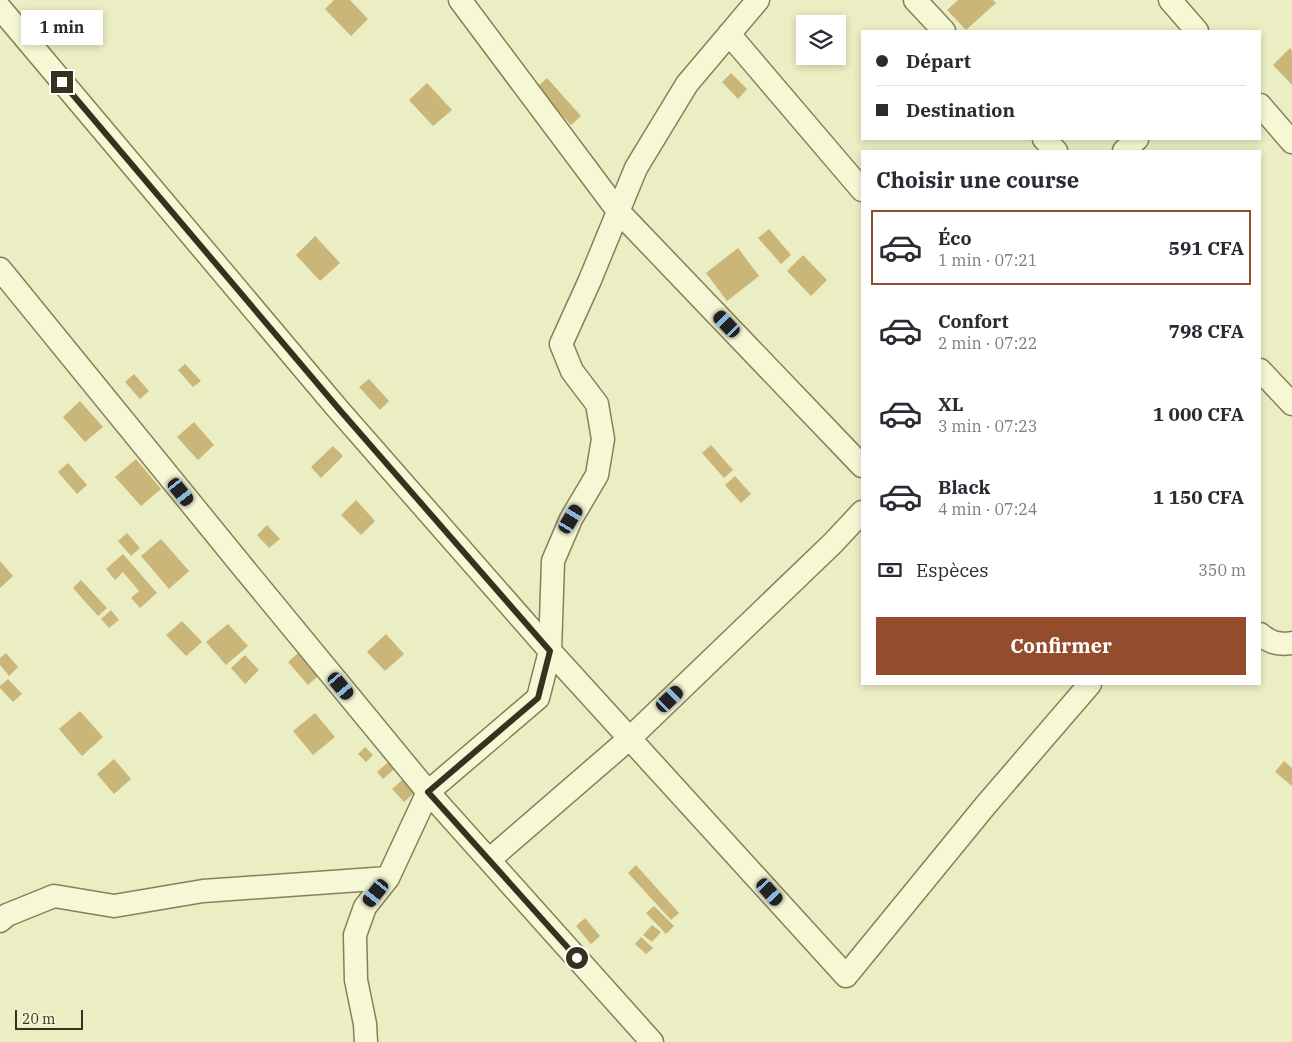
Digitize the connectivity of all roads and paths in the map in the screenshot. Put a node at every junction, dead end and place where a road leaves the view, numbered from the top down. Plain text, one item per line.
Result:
1 (460, 0) edge
2 (758, 0) edge
3 (915, 0) edge
4 (1170, 0) edge
5 (0, 8) edge
6 (943, 30) edge
7 (1196, 30) edge
8 (729, 34) junction
9 (1261, 106) edge
10 (1045, 140) edge
11 (1135, 140) edge
12 (1292, 142) edge
13 (1055, 150) edge
14 (1125, 150) edge
15 (861, 189) edge
16 (618, 211) junction
17 (0, 269) edge
18 (1261, 371) edge
19 (1292, 404) edge
20 (861, 465) edge
21 (861, 513) edge
22 (1261, 635) edge
23 (1292, 643) edge
24 (550, 651) junction
25 (1089, 685) edge
26 (630, 738) junction
27 (428, 792) junction
28 (490, 860) junction
29 (388, 878) junction
30 (0, 921) edge
31 (366, 1042) edge
32 (652, 1042) edge

1 - 16 street
2 - 8 street
3 - 6 street
4 - 7 street
5 - 24 street
8 - 15 street
8 - 16 street
9 - 12 street
10 - 13 street
11 - 14 street
16 - 20 street
16 - 24 street
17 - 27 street
18 - 19 street
21 - 26 street
22 - 23 street
24 - 26 street
24 - 27 street
25 - 26 street
26 - 28 street
27 - 28 street
27 - 29 street
28 - 32 street
29 - 30 street
29 - 31 street

